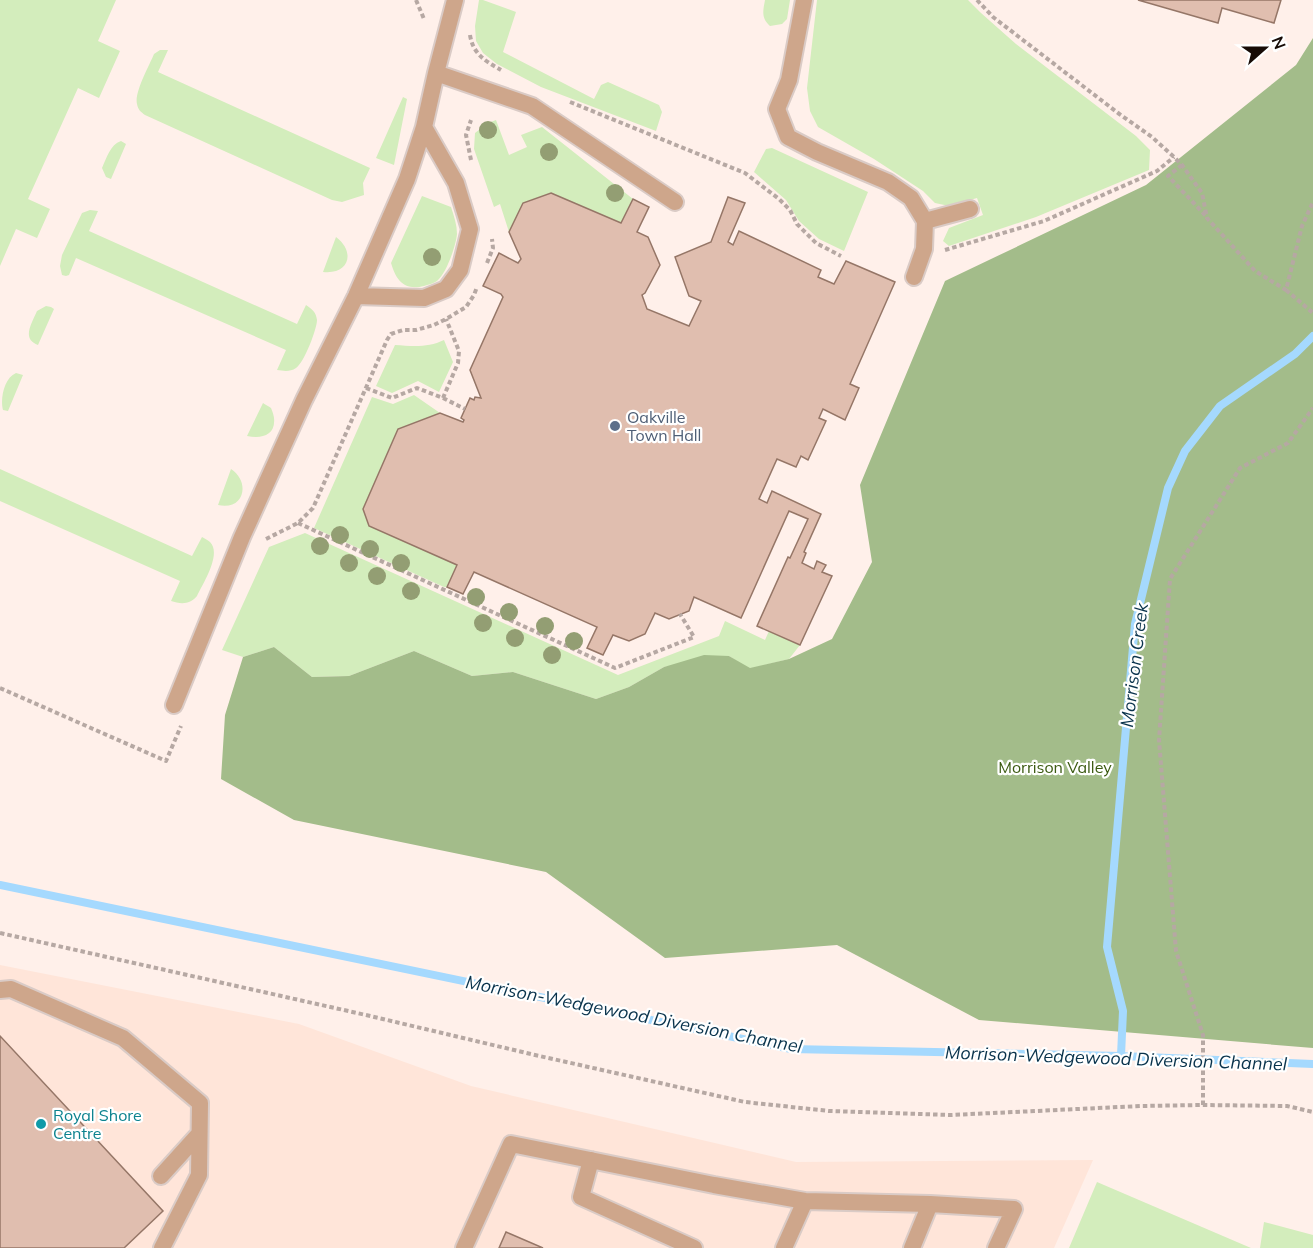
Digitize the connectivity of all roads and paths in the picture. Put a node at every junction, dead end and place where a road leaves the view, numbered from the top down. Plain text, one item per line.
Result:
1 (416, 0) edge
2 (455, 0) edge
3 (804, 0) edge
4 (977, 0) edge
5 (424, 19) dead end
6 (469, 29) dead end
7 (502, 71) dead end
8 (436, 73) junction
9 (564, 100) dead end
10 (471, 120) dead end
11 (424, 128) junction
12 (1174, 157) junction
13 (472, 164) dead end
14 (1182, 165) junction
15 (675, 202) dead end
16 (1313, 202) edge
17 (970, 209) dead end
18 (1207, 218) junction
19 (925, 221) junction
20 (492, 237) dead end
21 (924, 249) junction
22 (841, 256) dead end
23 (484, 270) dead end
24 (914, 277) dead end
25 (481, 278) dead end
26 (1286, 290) junction
27 (356, 296) junction
28 (1311, 311) edge
29 (447, 319) junction
30 (366, 388) junction
31 (442, 398) junction
32 (1313, 408) edge
33 (465, 409) dead end
34 (298, 523) junction
35 (261, 549) dead end
36 (680, 614) dead end
37 (0, 688) edge
38 (179, 712) joint
39 (0, 933) edge
40 (0, 990) edge
41 (1203, 1105) junction
42 (1313, 1112) edge
43 (199, 1134) junction
44 (591, 1160) junction
45 (161, 1176) dead end
46 (805, 1201) junction
47 (930, 1204) junction
48 (162, 1248) edge
49 (464, 1248) edge
50 (694, 1248) edge
51 (784, 1248) edge
52 (912, 1248) edge
53 (996, 1248) edge

1 - 5 path
2 - 8 lane
3 - 19 lane
4 - 12 path
6 - 7 path
8 - 11 lane
8 - 15 lane
9 - 22 path
10 - 13 path
11 - 27 lane
11 - 27 lane
12 - 14 path
12 - 21 path
14 - 18 path
14 - 18 path
16 - 26 path
17 - 19 lane
18 - 26 path
19 - 21 lane
20 - 23 path
21 - 24 lane
25 - 29 path
26 - 28 path
27 - 38 lane
29 - 30 path
29 - 31 path
30 - 31 path
30 - 34 path
31 - 33 path
32 - 41 path
34 - 35 path
34 - 36 path
37 - 38 path
39 - 41 path
40 - 43 lane
41 - 42 path
43 - 45 lane
43 - 48 lane
44 - 46 lane
44 - 49 lane
44 - 50 lane
46 - 47 lane
46 - 51 lane
47 - 52 lane
47 - 53 lane

